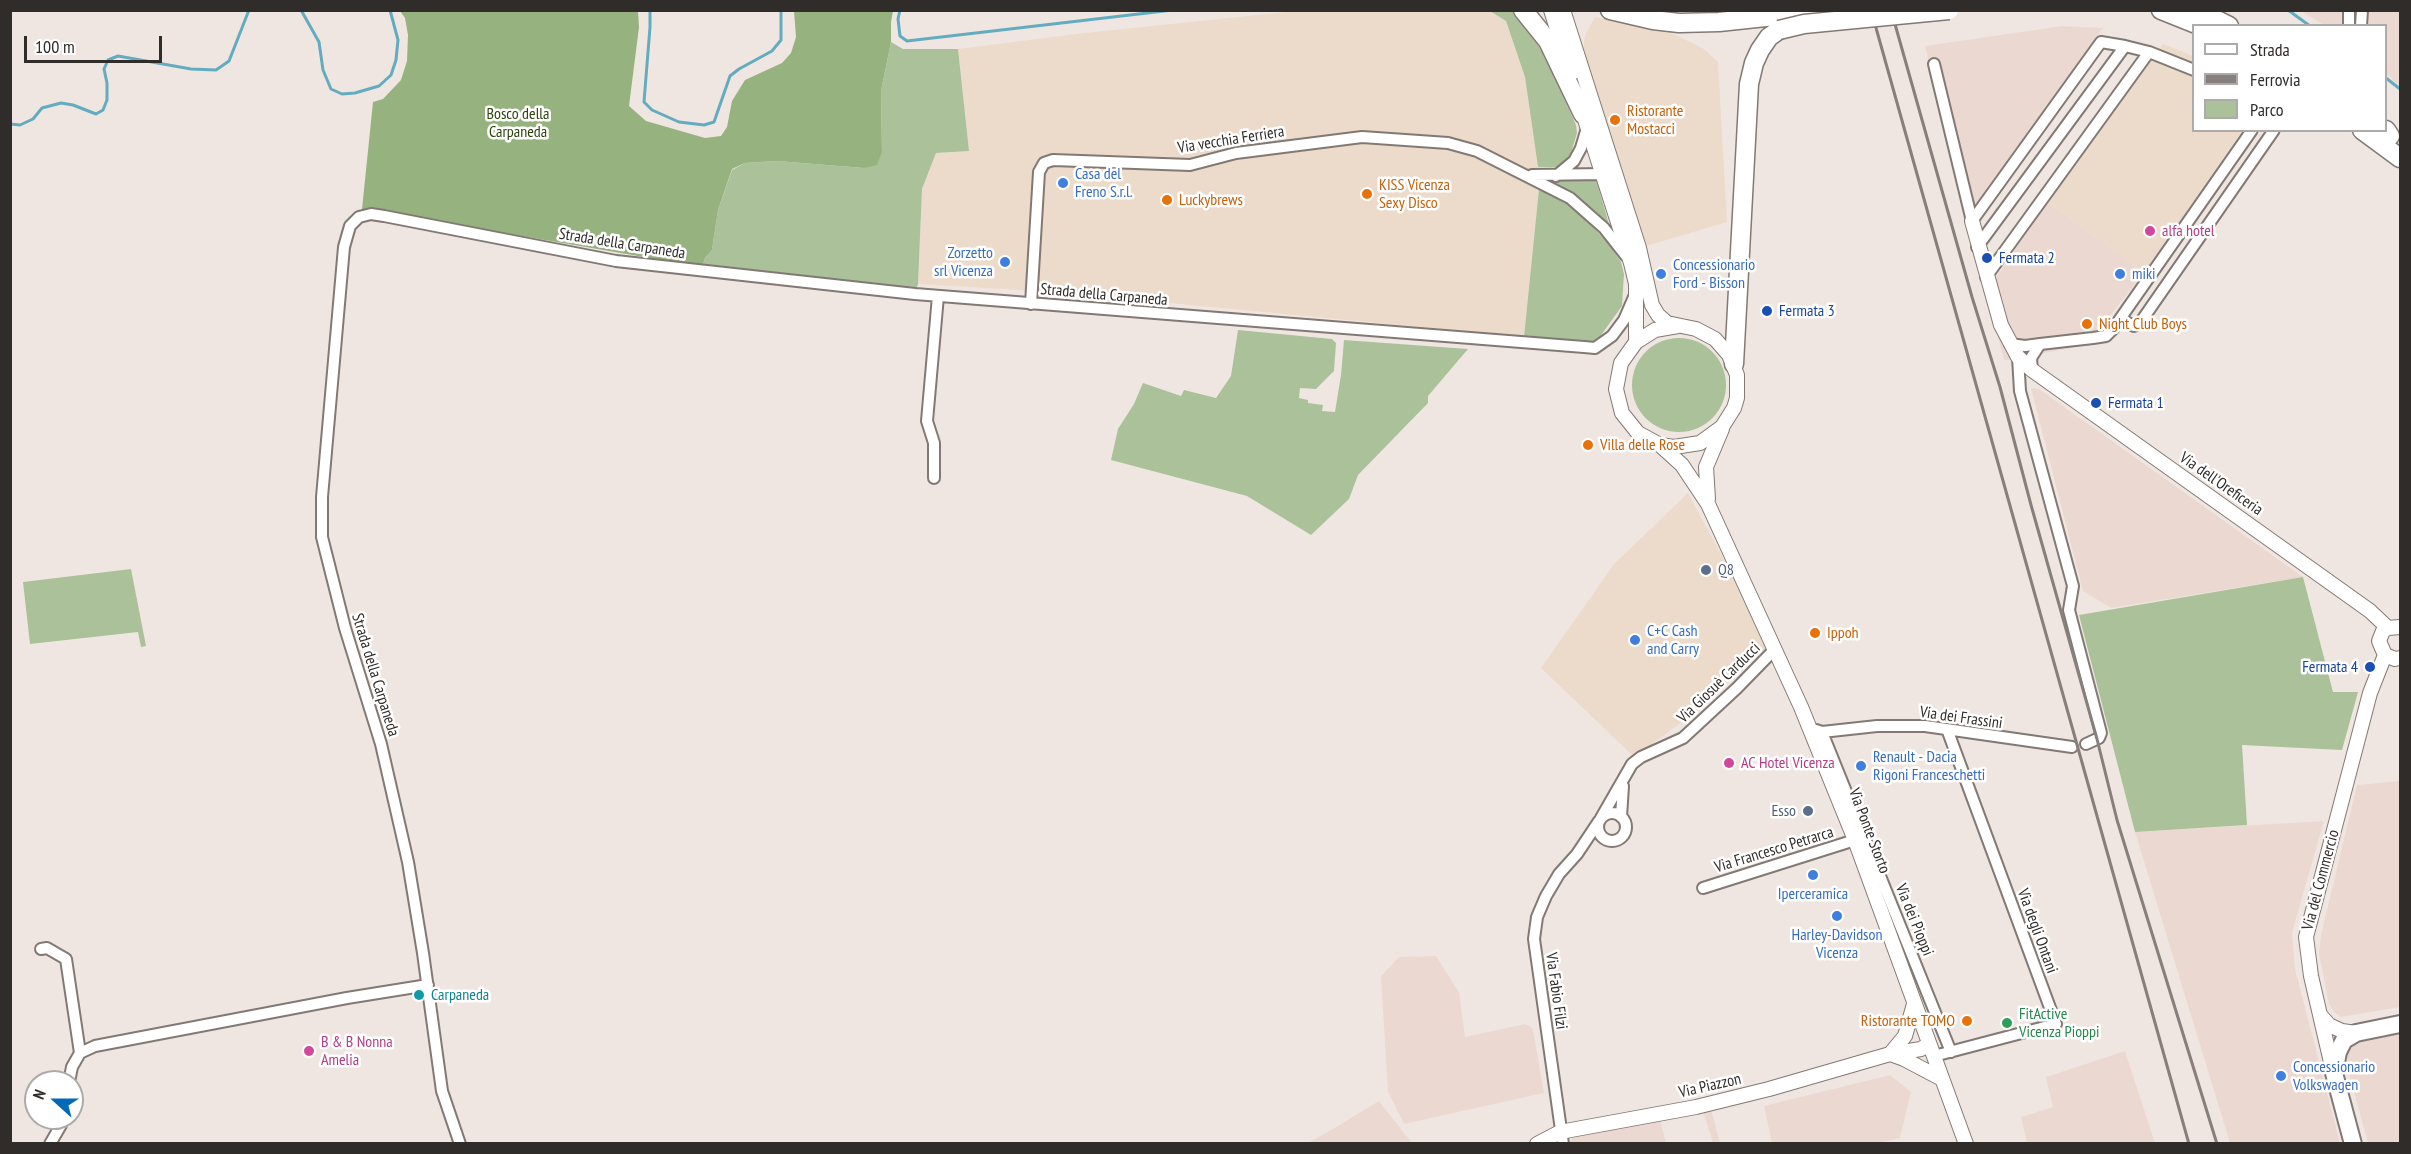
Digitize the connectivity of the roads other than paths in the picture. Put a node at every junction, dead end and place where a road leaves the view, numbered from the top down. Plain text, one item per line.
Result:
1 (1523, 10) edge
2 (1551, 10) edge
3 (1563, 10) edge
4 (1610, 10) edge
5 (1831, 10) edge
6 (1948, 10) edge
7 (2197, 10) edge
8 (2161, 11) edge
9 (1720, 14) edge
10 (2196, 24) edge
11 (2225, 24) edge
12 (2125, 46) junction
13 (2149, 52) junction
14 (1934, 64) dead end
15 (2192, 70) edge
16 (1585, 121) junction
17 (2251, 132) edge
18 (2273, 132) edge
19 (2365, 132) edge
20 (2400, 158) edge
21 (1523, 174) junction
22 (1603, 174) junction
23 (1555, 177) junction
24 (1619, 184) junction
25 (1972, 221) junction
26 (2187, 224) junction
27 (2201, 234) junction
28 (1977, 247) junction
29 (1631, 263) junction
30 (1986, 277) junction
31 (1636, 291) junction
32 (938, 296) junction
33 (1031, 304) junction
34 (2120, 319) junction
35 (1678, 326) junction
36 (1636, 342) junction
37 (2010, 344) junction
38 (2040, 344) junction
39 (2018, 357) junction
40 (1734, 364) junction
41 (2032, 370) junction
42 (1722, 427) junction
43 (1660, 445) junction
44 (934, 478) dead end
45 (1708, 504) junction
46 (2394, 628) edge
47 (1774, 650) junction
48 (2385, 655) junction
49 (2400, 658) edge
50 (1947, 729) junction
51 (1816, 730) junction
52 (2086, 744) dead end
53 (2072, 747) dead end
54 (1625, 774) junction
55 (1621, 817) junction
56 (1600, 820) junction
57 (1604, 839) junction
58 (1855, 840) junction
59 (1577, 854) junction
60 (1703, 888) dead end
61 (41, 950) dead end
62 (428, 985) junction
63 (1914, 1004) junction
64 (2319, 1014) junction
65 (2400, 1024) edge
66 (2356, 1033) junction
67 (1931, 1050) junction
68 (1894, 1051) junction
69 (1951, 1052) junction
70 (80, 1053) junction
71 (71, 1070) edge
72 (2334, 1073) junction
73 (1942, 1079) junction
74 (58, 1130) edge
75 (1562, 1138) edge
76 (50, 1143) edge
77 (460, 1143) edge
78 (1537, 1143) edge
79 (1966, 1143) edge
80 (2353, 1143) edge

1 - 16 highway
2 - 16 main road
3 - 24 main road
4 - 9 highway
5 - 9 highway
6 - 40 highway, bridge
7 - 11 highway
8 - 10 highway
12 - 13 street
12 - 25 street
12 - 28 street
13 - 15 street
13 - 30 street
14 - 25 street
16 - 22 main road
16 - 23 street
17 - 26 street
18 - 27 street
19 - 20 highway
21 - 23 street, Via vecchia Ferriera
21 - 29 street, Via vecchia Ferriera
21 - 33 street, Via vecchia Ferriera
22 - 23 street, Via vecchia Ferriera
22 - 24 street
22 - 29 main road
24 - 35 main road
25 - 28 main road, Via dell'Oreficeria
26 - 27 street
26 - 34 street
27 - 34 street
28 - 30 main road, Via dell'Oreficeria
29 - 31 main road
30 - 37 main road, Via dell'Oreficeria
31 - 33 street, Strada della Carpaneda
31 - 36 main road
32 - 33 street, Strada della Carpaneda
32 - 44 street
32 - 62 street, Strada della Carpaneda
34 - 38 street
35 - 36 main road
35 - 40 main road
36 - 43 main road
37 - 38 street
37 - 39 main road, Via dell'Oreficeria
38 - 41 street
39 - 41 main road, Via dell'Oreficeria
39 - 52 street
40 - 42 main road
41 - 46 main road, Via dell'Oreficeria
42 - 43 main road
42 - 45 main road, Via Ponte Storto
43 - 45 main road, Via Ponte Storto
45 - 47 main road, Via Ponte Storto
46 - 48 main road, Via del Commercio
47 - 51 main road, Via Ponte Storto
47 - 54 street, Via Giosuè Carducci
48 - 49 main road
48 - 64 main road, Via del Commercio
50 - 51 street, Via dei Frassini
50 - 53 street, Via dei Frassini
50 - 69 street, Via degli Ontani
51 - 58 main road, Via Ponte Storto
51 - 69 street, Via dei Pioppi
54 - 55 street
54 - 56 street, Via Giosuè Carducci
55 - 56 street
55 - 57 street
56 - 57 street
56 - 59 street, Via Fabio Filzi
57 - 59 street, Via Fabio Filzi
58 - 60 street, Via Francesco Petrarca
58 - 63 main road, Via Ponte Storto
59 - 75 street, Via Fabio Filzi
61 - 70 street
62 - 70 street
62 - 77 street, Strada della Carpaneda
63 - 67 main road, Via Ponte Storto
63 - 68 main road
64 - 66 main road
64 - 72 main road, Via del Commercio
65 - 66 main road
66 - 72 main road
67 - 68 main road, Via Piazzon
67 - 69 street, Via degli Ontani
67 - 73 main road, Via Ponte Storto
68 - 73 main road
68 - 75 main road, Via Piazzon
70 - 71 street
72 - 80 main road, Via del Commercio
73 - 79 main road, Via Ponte Storto
74 - 76 street
75 - 78 main road, Via Piazzon

